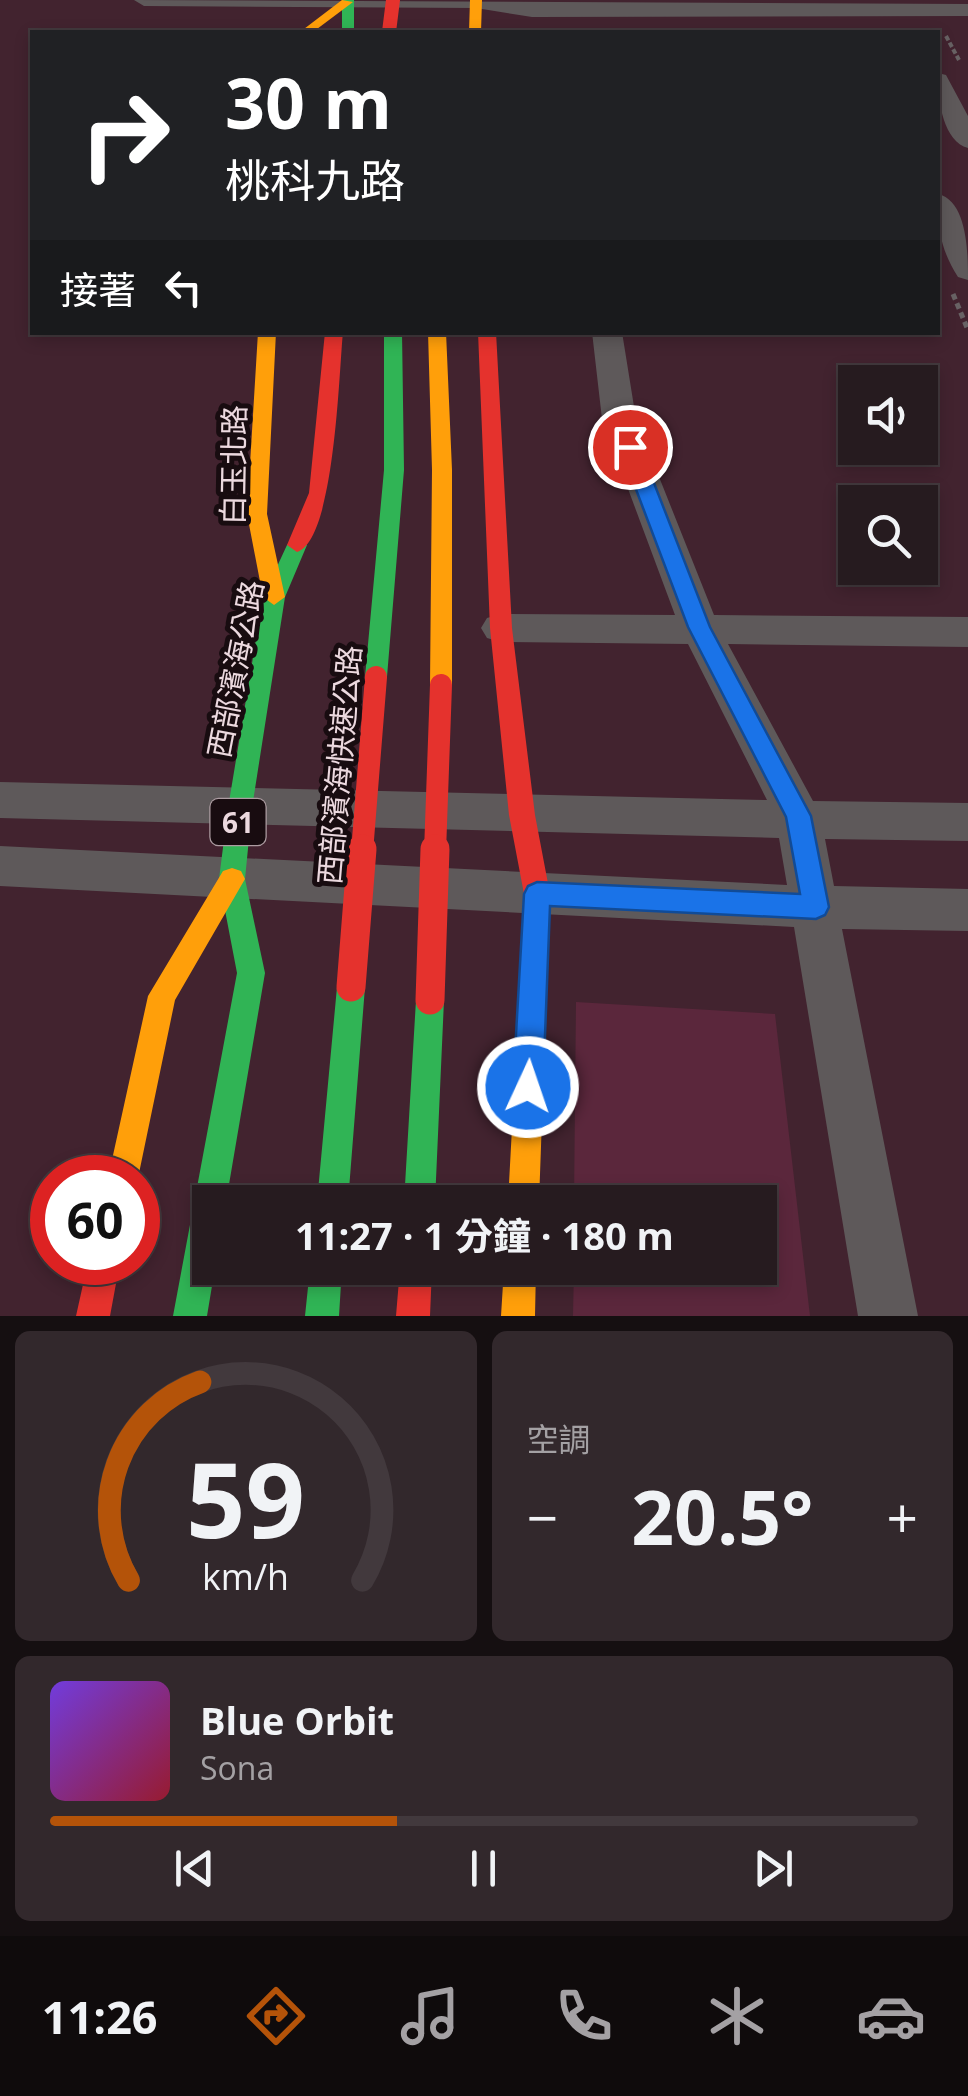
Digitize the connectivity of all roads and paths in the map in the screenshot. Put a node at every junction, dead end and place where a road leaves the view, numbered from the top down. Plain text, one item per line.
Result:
1 (144, 0) edge
2 (393, 0) edge
3 (428, 0) edge
4 (348, 1) edge
5 (479, 1) edge
6 (850, 5) edge
7 (899, 5) edge
8 (968, 10) edge
9 (559, 14) edge
10 (309, 30) edge
11 (348, 30) edge
12 (388, 30) edge
13 (428, 30) edge
14 (475, 30) edge
15 (861, 30) edge
16 (913, 30) edge
17 (940, 84) edge
18 (968, 140) edge
19 (940, 207) edge
20 (968, 271) edge
21 (267, 335) edge
22 (334, 335) edge
23 (393, 335) edge
24 (437, 335) edge
25 (487, 335) edge
26 (607, 335) edge
27 (274, 597) junction
28 (699, 627) junction
29 (501, 628) junction
30 (968, 632) edge
31 (0, 800) edge
32 (240, 808) junction
33 (522, 814) junction
34 (798, 816) junction
35 (968, 822) edge
36 (0, 866) edge
37 (232, 880) junction
38 (537, 894) junction
39 (816, 907) junction
40 (968, 910) edge
41 (128, 1155) edge
42 (333, 1185) edge
43 (420, 1185) edge
44 (524, 1185) edge
45 (99, 1285) edge
46 (325, 1285) edge
47 (415, 1285) edge
48 (519, 1285) edge
49 (93, 1316) edge
50 (190, 1316) edge
51 (322, 1316) edge
52 (413, 1316) edge
53 (518, 1316) edge
54 (888, 1316) edge

1 - 4 street
2 - 12 main road, bridge
3 - 13 main road
4 - 5 street
4 - 10 main road
4 - 11 main road
5 - 9 street
5 - 14 main road
6 - 7 street
6 - 9 street
6 - 15 street
7 - 8 street
7 - 16 street
17 - 18 street
19 - 20 street
21 - 27 main road, 白玉北路
22 - 27 main road, 西部濱海公路 / 61
23 - 42 main road, 西部濱海快速公路, bridge
24 - 43 main road, bridge
25 - 29 main road
26 - 28 street
27 - 32 main road, 西部濱海公路 / 61
28 - 29 street
28 - 30 street
28 - 34 street
29 - 33 main road
31 - 32 street
32 - 33 street
32 - 37 main road, 西部濱海公路 / 61
33 - 34 street
33 - 38 main road
34 - 35 street
34 - 39 street
36 - 37 street
37 - 38 street
37 - 41 main road
37 - 50 main road, 西部濱海公路 / 61
38 - 39 street
38 - 44 main road
39 - 40 street
39 - 54 street
45 - 49 main road
46 - 51 main road
47 - 52 main road
48 - 53 main road

